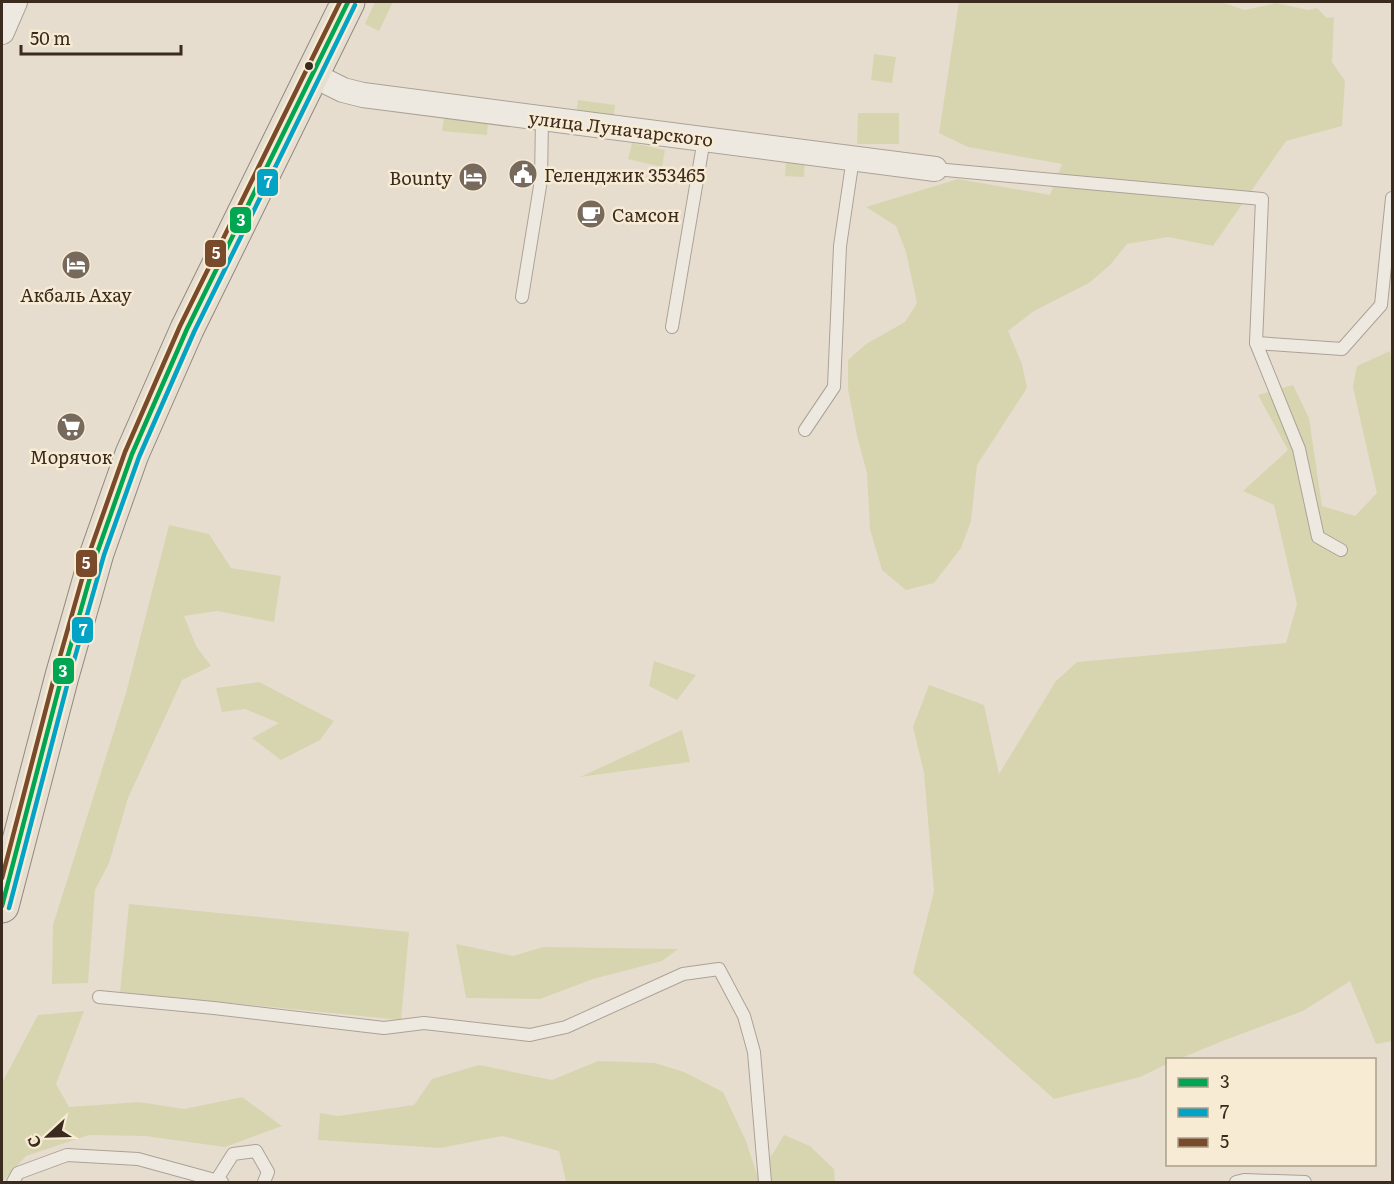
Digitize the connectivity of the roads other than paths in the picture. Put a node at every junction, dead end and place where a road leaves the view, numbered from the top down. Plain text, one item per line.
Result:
1 (15, 2) edge
2 (348, 2) edge
3 (2, 32) edge
4 (311, 74) junction
5 (542, 118) junction
6 (704, 139) junction
7 (853, 158) junction
8 (935, 169) joint
9 (1392, 198) edge
10 (522, 297) dead end
11 (672, 327) dead end
12 (1256, 344) junction
13 (805, 430) dead end
14 (1341, 550) dead end
15 (2, 906) edge
16 (99, 997) dead end
17 (12, 1182) edge
18 (219, 1182) edge
19 (264, 1182) edge
20 (765, 1182) edge
21 (1236, 1182) edge
22 (1305, 1182) edge

1 - 3 street
2 - 4 main road
4 - 5 street, улица Луначарского
4 - 15 main road
5 - 6 street, улица Луначарского
5 - 10 lane
6 - 7 street, улица Луначарского
6 - 11 lane
7 - 8 street, улица Луначарского
7 - 13 lane
8 - 12 lane
9 - 12 lane
12 - 14 lane
16 - 20 lane
17 - 18 lane
18 - 19 lane
21 - 22 lane

